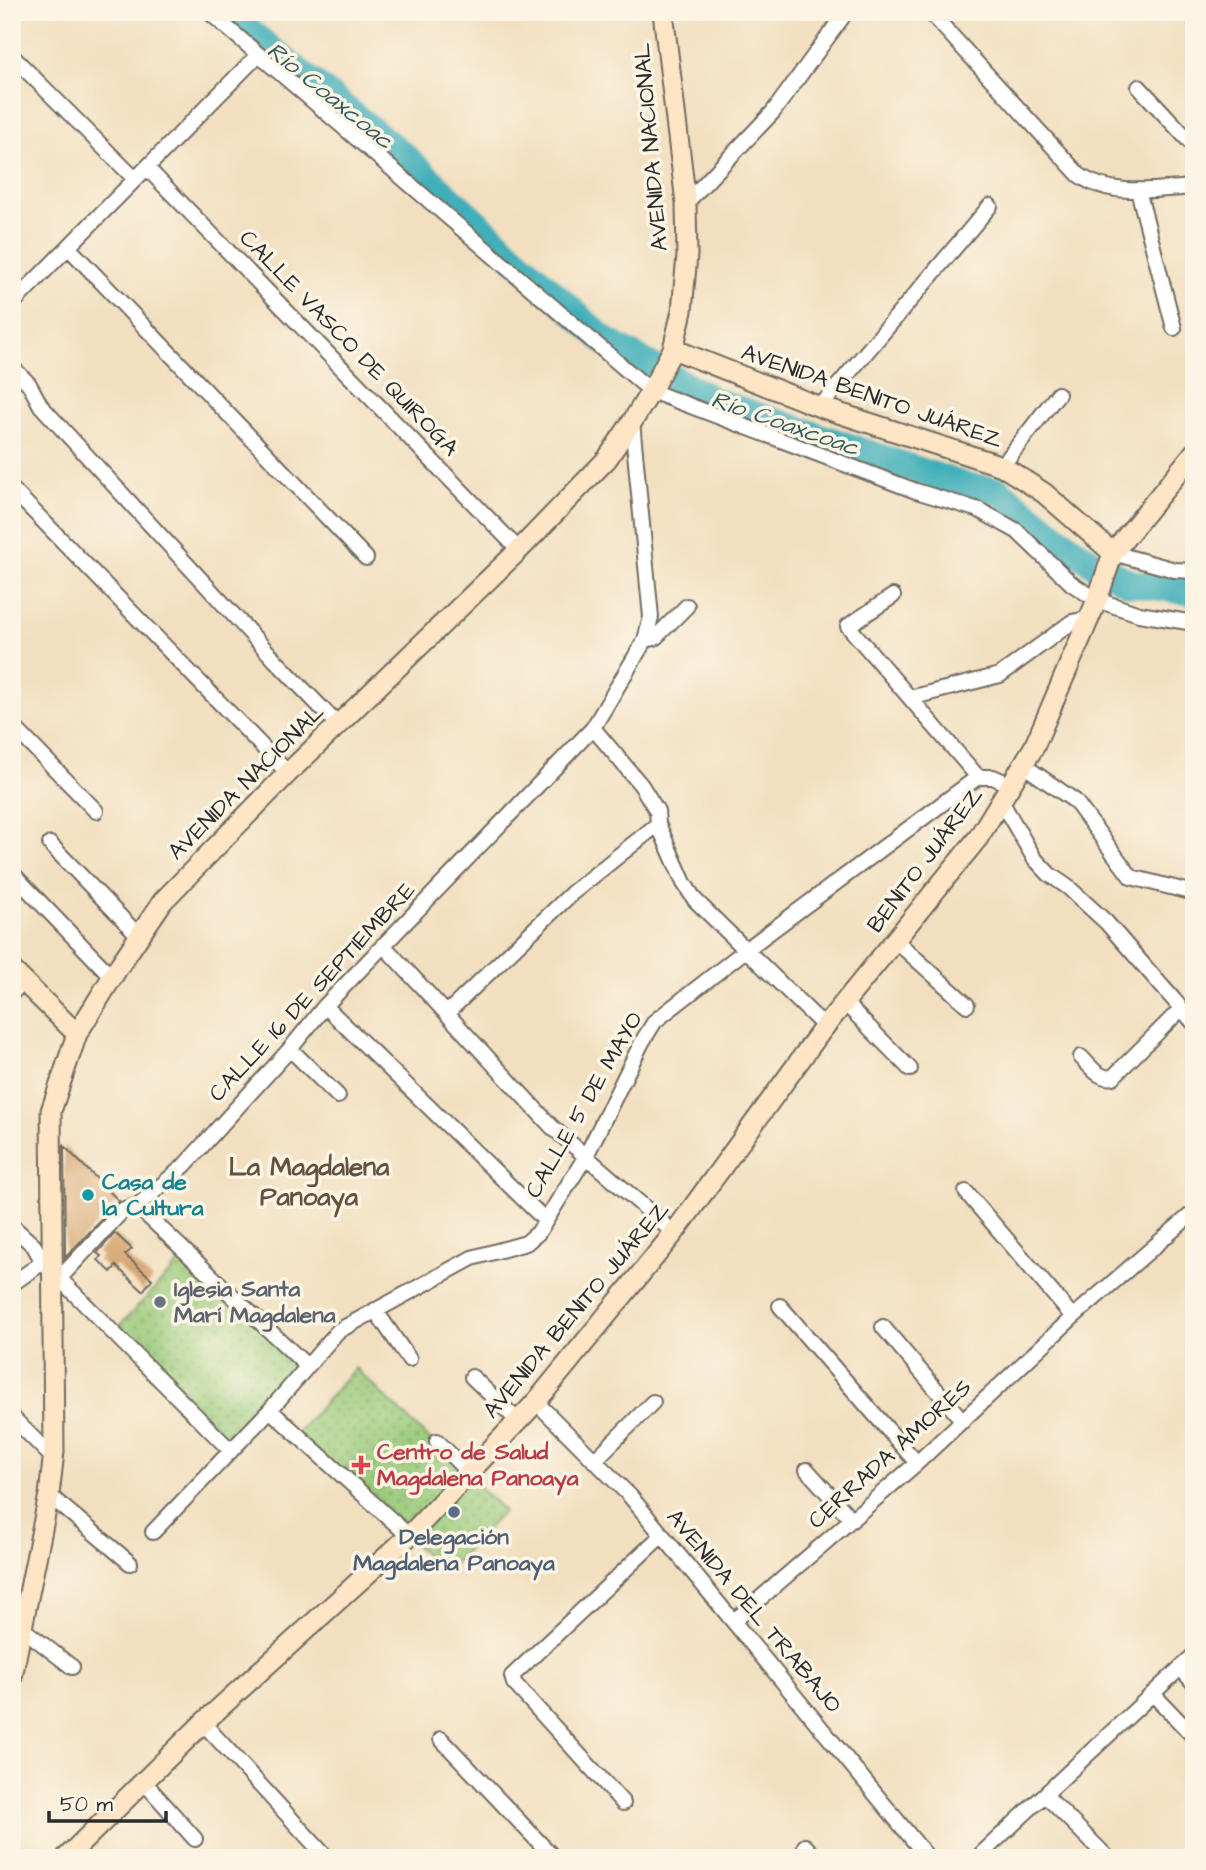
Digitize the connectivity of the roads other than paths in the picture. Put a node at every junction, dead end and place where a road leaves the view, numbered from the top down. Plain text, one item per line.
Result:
1 (209, 12) edge
2 (663, 12) edge
3 (846, 12) edge
4 (930, 12) edge
5 (258, 55) junction
6 (12, 56) edge
7 (1139, 87) dead end
8 (1194, 146) edge
9 (147, 168) junction
10 (135, 180) junction
11 (1194, 187) edge
12 (1138, 190) junction
13 (686, 203) junction
14 (990, 206) dead end
15 (68, 247) junction
16 (12, 304) edge
17 (1174, 328) dead end
18 (671, 354) junction
19 (12, 367) edge
20 (653, 385) junction
21 (1058, 394) dead end
22 (820, 407) junction
23 (632, 422) junction
24 (1194, 453) edge
25 (1002, 466) junction
26 (12, 489) edge
27 (519, 550) junction
28 (366, 558) dead end
29 (1111, 559) junction
30 (1194, 571) edge
31 (1099, 592) junction
32 (893, 596) dead end
33 (687, 606) dead end
34 (1087, 619) junction
35 (1194, 623) edge
36 (645, 640) junction
37 (910, 698) junction
38 (12, 725) edge
39 (338, 725) junction
40 (593, 727) junction
41 (1023, 765) junction
42 (288, 773) junction
43 (978, 777) junction
44 (1006, 793) junction
45 (96, 811) dead end
46 (658, 824) junction
47 (50, 844) dead end
48 (12, 873) edge
49 (1194, 893) edge
50 (139, 936) junction
51 (895, 940) junction
52 (383, 945) junction
53 (747, 949) junction
54 (112, 977) junction
55 (16, 981) edge
56 (844, 1003) junction
57 (967, 1005) dead end
58 (325, 1006) junction
59 (1181, 1009) junction
60 (448, 1012) junction
61 (1194, 1023) edge
62 (822, 1030) junction
63 (78, 1034) junction
64 (290, 1049) junction
65 (1081, 1057) dead end
66 (910, 1069) dead end
67 (338, 1096) dead end
68 (586, 1156) junction
69 (966, 1192) dead end
70 (137, 1206) junction
71 (1194, 1212) edge
72 (545, 1220) junction
73 (12, 1226) edge
74 (674, 1233) junction
75 (52, 1271) junction
76 (12, 1284) edge
77 (779, 1307) dead end
78 (375, 1310) junction
79 (1073, 1317) junction
80 (883, 1327) dead end
81 (409, 1359) dead end
82 (307, 1366) junction
83 (472, 1377) dead end
84 (536, 1402) junction
85 (653, 1402) dead end
86 (270, 1410) junction
87 (12, 1417) edge
88 (963, 1420) junction
89 (518, 1421) junction
90 (437, 1441) dead end
91 (231, 1451) junction
92 (53, 1458) junction
93 (594, 1461) junction
94 (917, 1463) junction
95 (807, 1470) dead end
96 (469, 1473) junction
97 (49, 1495) junction
98 (852, 1520) junction
99 (153, 1532) dead end
100 (662, 1535) junction
101 (409, 1536) junction
102 (130, 1563) dead end
103 (734, 1621) junction
104 (23, 1629) junction
105 (1194, 1655) edge
106 (72, 1667) dead end
107 (1180, 1668) junction
108 (12, 1677) edge
109 (1194, 1683) edge
110 (1153, 1694) junction
111 (204, 1723) junction
112 (1194, 1737) edge
113 (442, 1739) dead end
114 (144, 1782) junction
115 (1046, 1796) junction
116 (623, 1803) dead end
117 (195, 1839) dead end
118 (805, 1846) dead end
119 (66, 1858) edge
120 (327, 1858) edge
121 (554, 1858) edge
122 (816, 1858) edge
123 (928, 1858) edge
124 (978, 1858) edge
125 (1108, 1858) edge

1 - 5 street
2 - 13 street, AVENIDA NACIONAL
3 - 13 street
4 - 12 street
5 - 9 street
5 - 20 street
6 - 10 street
7 - 8 street
9 - 10 street
9 - 27 street, CALLE VASCO DE QUIROGA
10 - 15 street
11 - 12 street
12 - 17 street
13 - 18 street, AVENIDA NACIONAL
14 - 22 street
15 - 16 street
15 - 28 street
18 - 20 street, AVENIDA NACIONAL
18 - 22 street, AVENIDA BENITO JUÁREZ
19 - 39 street
20 - 23 street, AVENIDA NACIONAL
20 - 31 street
21 - 25 street
22 - 25 street, AVENIDA BENITO JUÁREZ
23 - 27 street, AVENIDA NACIONAL
23 - 36 street
24 - 29 street
25 - 29 street, AVENIDA BENITO JUÁREZ
26 - 42 street
27 - 39 street, AVENIDA NACIONAL
29 - 30 street
29 - 31 street, BENITO JUÁREZ
31 - 34 street, BENITO JUÁREZ
31 - 35 street
32 - 37 street
33 - 36 street
34 - 37 street
34 - 41 street, BENITO JUÁREZ
36 - 40 street, CALLE 16 DE SEPTIEMBRE
37 - 43 street
38 - 45 street
39 - 42 street, AVENIDA NACIONAL
40 - 46 street
40 - 52 street, CALLE 16 DE SEPTIEMBRE
41 - 44 street, BENITO JUÁREZ
41 - 49 street
42 - 50 street, AVENIDA NACIONAL
43 - 44 street
43 - 53 street, CALLE 5 DE MAYO
44 - 51 street, BENITO JUÁREZ
44 - 59 street
46 - 53 street
46 - 60 street
47 - 50 street
48 - 54 street
50 - 54 street, AVENIDA NACIONAL
51 - 56 street, BENITO JUÁREZ
51 - 57 street
52 - 58 street, CALLE 16 DE SEPTIEMBRE
52 - 60 street
53 - 62 street
53 - 68 street, CALLE 5 DE MAYO
54 - 63 street, AVENIDA NACIONAL
55 - 63 street
56 - 62 street, BENITO JUÁREZ
56 - 66 street
58 - 64 street, CALLE 16 DE SEPTIEMBRE
58 - 72 street
59 - 61 street
59 - 65 street
60 - 68 street
62 - 74 street, AVENIDA BENITO JUÁREZ
63 - 75 street, AVENIDA NACIONAL
64 - 67 street
64 - 70 street, CALLE 16 DE SEPTIEMBRE
68 - 72 street, CALLE 5 DE MAYO
68 - 74 street
69 - 79 street
70 - 75 street, CALLE 16 DE SEPTIEMBRE
70 - 82 street
71 - 79 street, CERRADA AMORES
72 - 78 street, CALLE 5 DE MAYO
73 - 75 street
74 - 84 street, AVENIDA BENITO JUÁREZ
75 - 76 street, CALLE 16 DE SEPTIEMBRE
75 - 91 street
75 - 92 street, AVENIDA NACIONAL
77 - 94 street
78 - 81 street
78 - 82 street, CALLE 5 DE MAYO
79 - 88 street, CERRADA AMORES
80 - 88 street
82 - 86 street, CALLE 5 DE MAYO
83 - 89 street
84 - 89 street, AVENIDA BENITO JUÁREZ
84 - 93 street, AVENIDA DEL TRABAJO
85 - 93 street
86 - 91 street, CALLE 5 DE MAYO
86 - 101 street
87 - 92 street
88 - 94 street, CERRADA AMORES
89 - 96 street, AVENIDA BENITO JUÁREZ
90 - 96 street
91 - 99 street, CALLE 5 DE MAYO
92 - 97 street, AVENIDA NACIONAL
93 - 100 street, AVENIDA DEL TRABAJO
94 - 98 street, CERRADA AMORES
95 - 98 street
96 - 101 street, AVENIDA BENITO JUÁREZ
97 - 102 street
97 - 104 street, AVENIDA NACIONAL
98 - 103 street, CERRADA AMORES
100 - 103 street, AVENIDA DEL TRABAJO
100 - 116 street
101 - 111 street, AVENIDA BENITO JUÁREZ
103 - 123 street, AVENIDA DEL TRABAJO
104 - 106 street
104 - 108 street, AVENIDA NACIONAL
105 - 107 street
107 - 109 street
107 - 110 street
110 - 112 street
110 - 115 street
111 - 114 street, AVENIDA BENITO JUÁREZ
111 - 120 street
113 - 121 street
114 - 117 street
114 - 119 street, AVENIDA BENITO JUÁREZ
115 - 124 street
115 - 125 street
118 - 122 street

